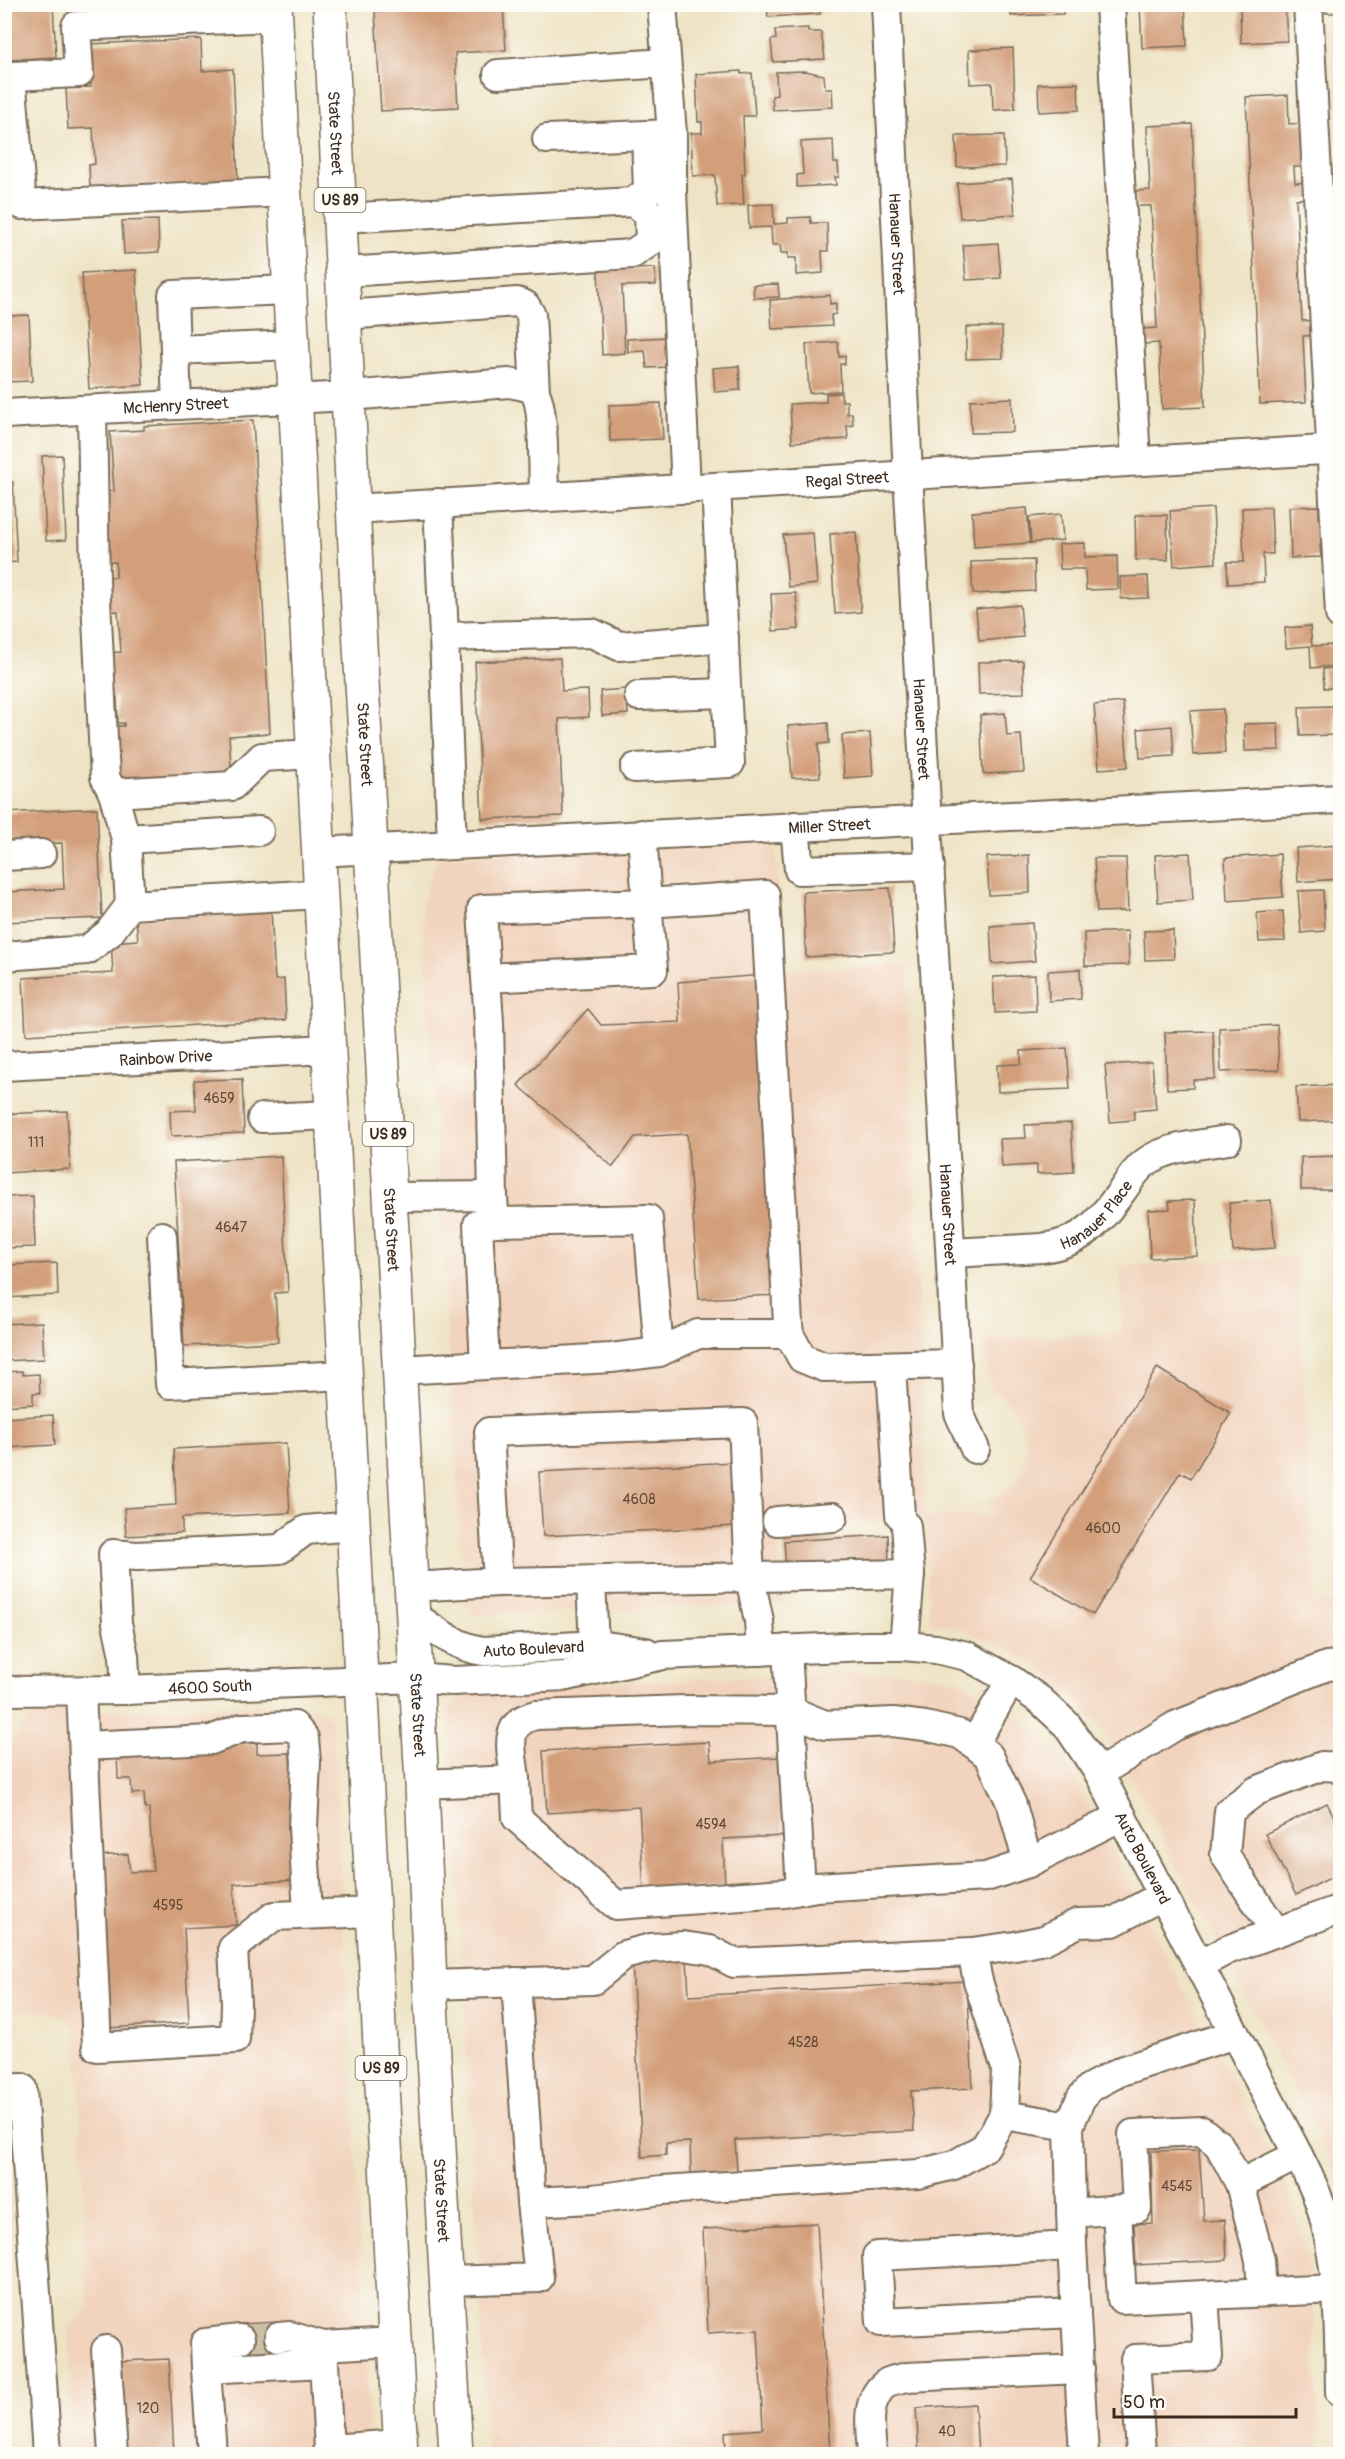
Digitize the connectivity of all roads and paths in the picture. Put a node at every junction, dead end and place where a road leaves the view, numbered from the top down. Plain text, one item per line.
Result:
1 (330, 4) edge
2 (662, 4) edge
3 (886, 4) edge
4 (1110, 4) edge
5 (1308, 4) edge
6 (275, 11) edge
7 (666, 63) junction
8 (498, 74) dead end
9 (8, 76) edge
10 (659, 135) junction
11 (547, 139) dead end
12 (285, 192) junction
13 (633, 202) junction
14 (341, 218) junction
15 (344, 272) junction
16 (290, 290) junction
17 (346, 315) junction
18 (293, 345) junction
19 (175, 350) junction
20 (535, 392) junction
21 (350, 396) junction
22 (295, 399) junction
23 (177, 405) junction
24 (92, 410) junction
25 (4, 414) edge
26 (1335, 450) edge
27 (1136, 460) junction
28 (908, 476) junction
29 (716, 487) junction
30 (686, 489) junction
31 (544, 497) junction
32 (438, 503) junction
33 (353, 509) junction
34 (1341, 614) edge
35 (444, 637) junction
36 (724, 639) junction
37 (726, 693) junction
38 (639, 696) dead end
39 (313, 754) junction
40 (635, 768) dead end
41 (113, 793) junction
42 (1341, 799) edge
43 (928, 820) junction
44 (795, 826) junction
45 (259, 831) dead end
46 (642, 834) junction
47 (126, 839) junction
48 (452, 845) junction
49 (373, 849) junction
50 (318, 852) junction
51 (41, 854) dead end
52 (4, 856) edge
53 (930, 866) junction
54 (320, 894) junction
55 (647, 903) junction
56 (130, 904) junction
57 (4, 956) edge
58 (486, 978) junction
59 (328, 1049) junction
60 (4, 1066) edge
61 (332, 1115) junction
62 (262, 1118) dead end
63 (1227, 1140) dead end
64 (391, 1197) junction
65 (494, 1209) junction
66 (162, 1236) dead end
67 (952, 1253) junction
68 (789, 1334) junction
69 (659, 1352) junction
70 (957, 1364) junction
71 (484, 1365) junction
72 (891, 1366) junction
73 (400, 1370) junction
74 (345, 1375) junction
75 (975, 1449) dead end
76 (833, 1517) dead end
77 (777, 1521) dead end
78 (353, 1526) junction
79 (910, 1574) junction
80 (750, 1578) junction
81 (591, 1581) junction
82 (498, 1582) junction
83 (412, 1601) junction
84 (594, 1646) junction
85 (904, 1646) junction
86 (774, 1650) junction
87 (663, 1655) junction
88 (1341, 1665) edge
89 (416, 1678) junction
90 (1011, 1680) junction
91 (361, 1681) junction
92 (126, 1690) junction
93 (81, 1691) junction
94 (9, 1698) edge
95 (790, 1711) junction
96 (974, 1744) junction
97 (84, 1746) junction
98 (1341, 1767) edge
99 (1099, 1773) junction
100 (515, 1780) junction
101 (422, 1784) junction
102 (1122, 1816) junction
103 (1028, 1863) junction
104 (801, 1890) junction
105 (1163, 1895) junction
106 (1341, 1909) edge
107 (373, 1912) junction
108 (308, 1914) junction
109 (1276, 1932) junction
110 (972, 1952) junction
111 (1199, 1965) junction
112 (516, 1982) junction
113 (430, 1985) junction
114 (1235, 2034) junction
115 (4, 2089) edge
116 (1004, 2115) junction
117 (1069, 2126) junction
118 (1298, 2155) junction
119 (1240, 2184) junction
120 (531, 2202) junction
121 (1117, 2210) junction
122 (1071, 2213) junction
123 (1072, 2246) junction
124 (446, 2281) junction
125 (1121, 2283) junction
126 (1075, 2286) junction
127 (1338, 2289) junction
128 (1262, 2292) junction
129 (1204, 2295) junction
130 (1076, 2313) junction
131 (279, 2337) tunnel mouth
132 (240, 2339) tunnel mouth
133 (395, 2342) junction
134 (106, 2350) dead end
135 (323, 2355) junction
136 (1080, 2369) junction
137 (206, 2370) junction
138 (1341, 2392) edge
139 (400, 2449) edge
140 (328, 2452) edge
141 (47, 2454) edge
142 (113, 2454) edge
143 (212, 2454) edge
144 (456, 2454) edge
145 (872, 2454) edge
146 (1084, 2454) edge
147 (1141, 2454) edge

1 - 14 main road, State Street / US 89
2 - 7 street
3 - 28 street, Hanauer Street
4 - 27 street
5 - 26 street
6 - 9 street
6 - 12 main road, US 89
7 - 8 street
7 - 10 street
9 - 12 street
10 - 11 street
10 - 13 street
10 - 30 street
12 - 16 main road, US 89
13 - 14 street
13 - 15 street
14 - 15 main road, State Street / US 89
15 - 17 main road, State Street / US 89
16 - 18 main road, US 89
16 - 19 street
17 - 20 street
17 - 21 main road, State Street / US 89
18 - 19 street
18 - 22 main road, US 89
19 - 23 street
20 - 21 street, McHenry Street
20 - 31 street
21 - 22 street, McHenry Street
21 - 33 main road, State Street / US 89
22 - 23 street, McHenry Street
22 - 39 main road, US 89
23 - 24 street, McHenry Street
24 - 25 street, McHenry Street
24 - 41 street
26 - 27 street, Regal Street
26 - 34 street
27 - 28 street, Regal Street
28 - 29 street, Regal Street
28 - 43 street, Hanauer Street
29 - 30 street, Regal Street
29 - 36 street
30 - 31 street, Regal Street
31 - 32 street, Regal Street
32 - 33 street, Regal Street
32 - 35 street
33 - 49 main road, State Street / US 89
35 - 36 street
35 - 48 street
36 - 37 street
37 - 38 street
37 - 40 street
39 - 41 street
39 - 50 main road, US 89
41 - 47 street
42 - 43 street, Miller Street
43 - 44 street, Miller Street
43 - 53 street, Hanauer Street
44 - 46 street, Miller Street
44 - 53 street
45 - 47 street
46 - 48 street, Miller Street
46 - 55 street
47 - 56 street
48 - 49 street, Miller Street
49 - 50 street, Miller Street
49 - 64 main road, State Street / US 89
50 - 54 main road, US 89
51 - 52 street
53 - 67 street, Hanauer Street
54 - 56 street
54 - 59 main road, US 89
55 - 58 street
55 - 58 street
55 - 68 street
56 - 57 street
58 - 65 street
59 - 60 street, Rainbow Drive
59 - 61 main road, US 89
61 - 62 street
61 - 74 main road, US 89
63 - 67 street, Hanauer Place
64 - 65 street
64 - 73 main road, State Street / US 89
65 - 69 street
65 - 71 street
66 - 74 street
67 - 70 street, Hanauer Street
68 - 69 street
68 - 72 street
69 - 71 street
70 - 72 street
70 - 75 street, Hanauer Street
71 - 73 street
72 - 79 street
73 - 83 main road, State Street / US 89
74 - 78 main road, US 89
76 - 77 street
78 - 91 main road, US 89
78 - 92 street
79 - 80 street
79 - 85 street
80 - 81 street
80 - 82 street
80 - 86 street
81 - 82 street
81 - 84 street
82 - 83 street
83 - 84 street, Auto Boulevard
83 - 89 main road, State Street / US 89
84 - 87 street, Auto Boulevard
85 - 86 street, Auto Boulevard
85 - 90 street, Auto Boulevard
86 - 87 street, Auto Boulevard
86 - 95 street
87 - 89 street, Auto Boulevard
88 - 99 street
89 - 91 street, 4600 South
89 - 101 main road, State Street / US 89
90 - 96 street
90 - 99 street, Auto Boulevard
91 - 92 street, 4600 South
91 - 107 main road, US 89
92 - 93 street, 4600 South
93 - 94 street, 4600 South
93 - 97 street
95 - 96 street
95 - 100 street
95 - 104 street
96 - 103 street
97 - 108 street
97 - 108 street
98 - 109 street
99 - 102 street, Auto Boulevard
100 - 101 street
100 - 104 street
101 - 113 main road, State Street / US 89
102 - 103 street
102 - 105 street, Auto Boulevard
103 - 104 street
105 - 110 street
105 - 111 street, Auto Boulevard
106 - 109 street
107 - 108 street
107 - 133 main road, US 89
109 - 111 street
110 - 112 street
110 - 116 street
111 - 114 street, Auto Boulevard
112 - 113 street
112 - 120 street
113 - 124 main road, State Street / US 89
114 - 117 street
114 - 118 street, Auto Boulevard
115 - 141 street
116 - 117 street
116 - 120 street
117 - 122 street
118 - 119 street
118 - 127 street, Auto Boulevard
119 - 121 street
119 - 128 street
120 - 124 street
121 - 122 street
121 - 125 street
122 - 123 street
123 - 126 street
123 - 130 street
124 - 144 main road, State Street / US 89
125 - 126 street
125 - 129 street
126 - 130 street
127 - 128 street
127 - 138 street, Auto Boulevard
128 - 129 street
129 - 147 street
130 - 136 street
131 - 135 street
132 - 137 street
133 - 135 street
133 - 139 main road, US 89
134 - 142 street
135 - 137 street
135 - 140 street
136 - 145 street
136 - 146 street
137 - 143 street
139 - 140 street

